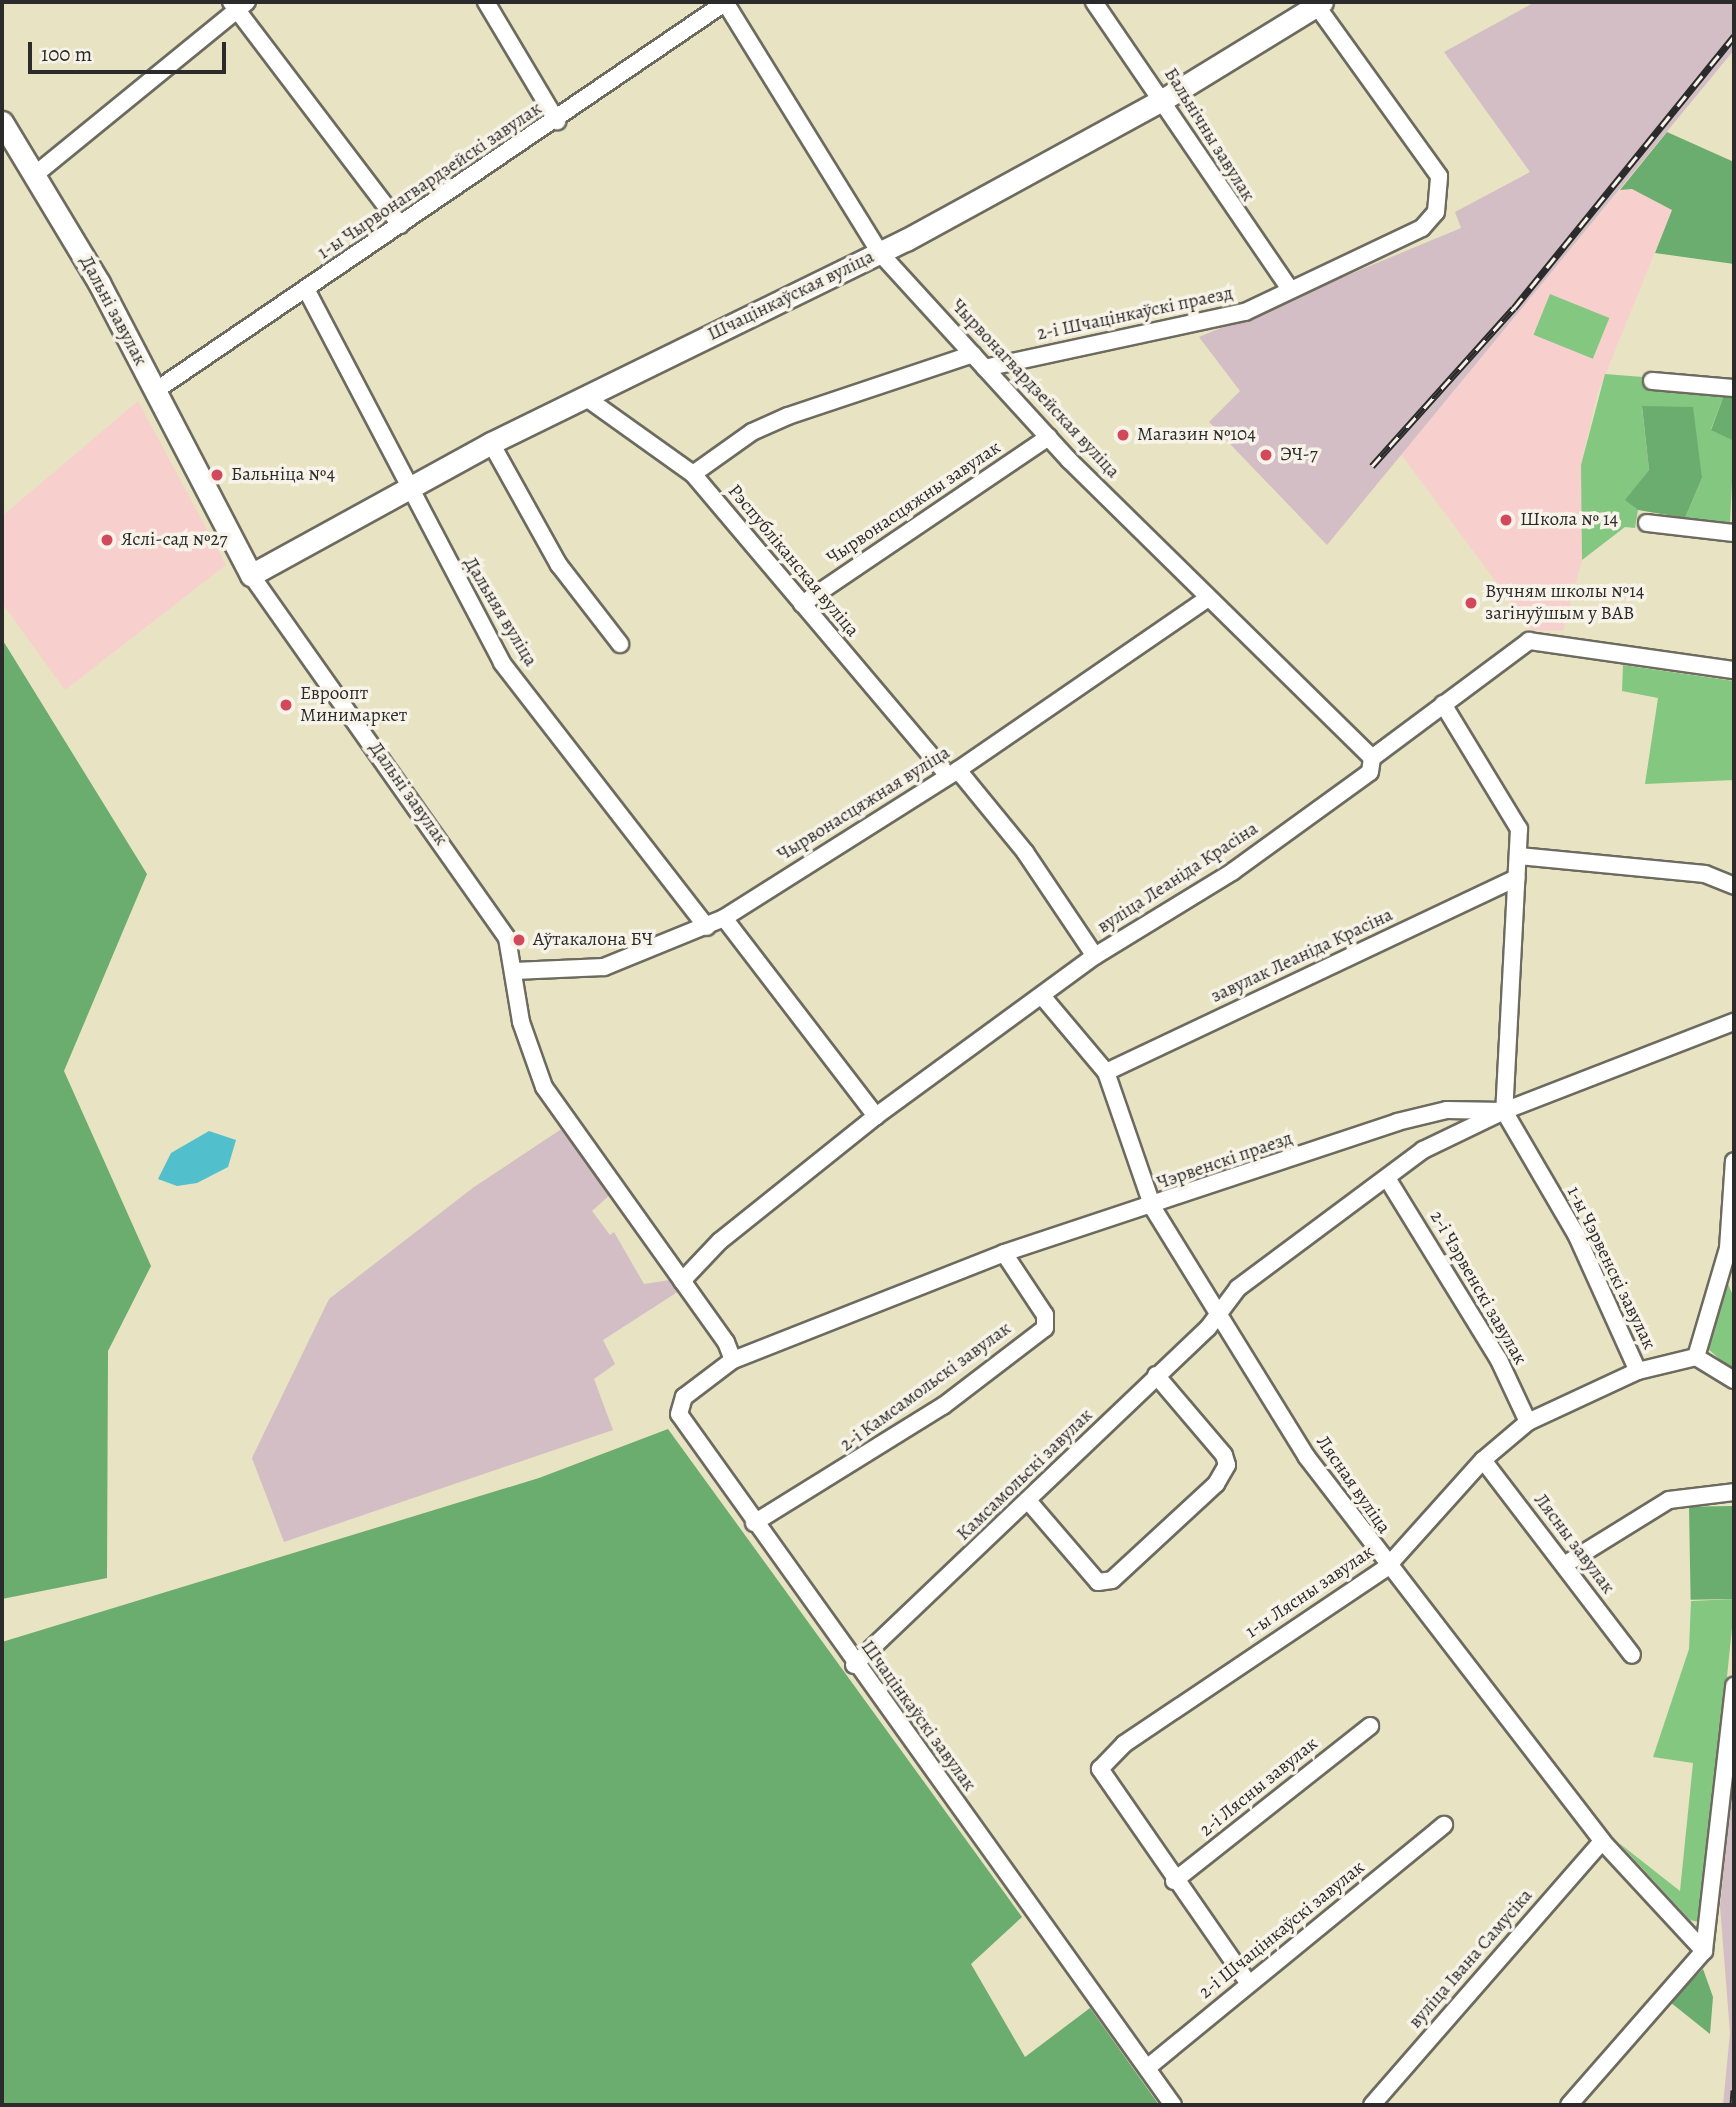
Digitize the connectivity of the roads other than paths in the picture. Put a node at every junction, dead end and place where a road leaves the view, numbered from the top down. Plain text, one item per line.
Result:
1 (486, 2) edge
2 (725, 2) edge
3 (1094, 2) edge
4 (239, 4) edge
5 (1319, 4) edge
6 (1164, 99) junction
7 (557, 121) junction
8 (2, 122) edge
9 (37, 173) junction
10 (400, 225) junction
11 (880, 253) junction
12 (306, 289) junction
13 (1290, 289) junction
14 (973, 354) junction
15 (985, 368) junction
16 (1652, 381) dead end
17 (1734, 388) edge
18 (155, 391) junction
19 (585, 397) junction
20 (1049, 438) junction
21 (491, 443) junction
22 (692, 474) junction
23 (407, 490) junction
24 (1647, 523) dead end
25 (1734, 533) edge
26 (251, 575) junction
27 (1207, 599) junction
28 (802, 604) junction
29 (620, 644) dead end
30 (1734, 670) edge
31 (1443, 704) junction
32 (1372, 758) junction
33 (953, 773) junction
34 (1519, 856) junction
35 (1517, 878) junction
36 (1734, 886) edge
37 (724, 918) junction
38 (707, 927) junction
39 (1095, 956) junction
40 (514, 971) junction
41 (1042, 996) junction
42 (1734, 1022) edge
43 (1106, 1072) junction
44 (1504, 1111) junction
45 (877, 1116) junction
46 (1734, 1161) edge
47 (1387, 1178) junction
48 (1153, 1208) junction
49 (1728, 1248) junction
50 (1004, 1253) junction
51 (1734, 1269) edge
52 (682, 1281) junction
53 (1218, 1311) junction
54 (1696, 1357) junction
55 (733, 1360) junction
56 (1638, 1371) junction
57 (1156, 1376) junction
58 (1734, 1380) edge
59 (1528, 1422) junction
60 (1483, 1460) junction
61 (1734, 1492) edge
62 (1030, 1503) junction
63 (754, 1523) junction
64 (1564, 1565) junction
65 (1386, 1568) junction
66 (1632, 1655) dead end
67 (854, 1665) junction
68 (1734, 1686) edge
69 (1370, 1726) dead end
70 (1444, 1825) dead end
71 (1602, 1841) junction
72 (1174, 1881) junction
73 (1704, 1951) junction
74 (1249, 1984) junction
75 (1147, 2068) junction
76 (1173, 2105) edge
77 (1372, 2105) edge
78 (1570, 2105) edge

1 - 7 street
2 - 7 street, 1-ы Чырвонагвардзейскі завулак
2 - 11 street, Чырвонагвардзейская вуліца
3 - 6 street, Бальнічны завулак
4 - 9 street
4 - 10 street
5 - 6 street, Шчацінкаўская вуліца
5 - 13 street, 2-і Шчацінкаўскі праезд
6 - 11 street, Шчацінкаўская вуліца
6 - 13 street, Бальнічны завулак
7 - 10 street, 1-ы Чырвонагвардзейскі завулак
8 - 9 street, Дальні завулак
9 - 18 street, Дальні завулак
10 - 12 street, 1-ы Чырвонагвардзейскі завулак
11 - 14 street, Чырвонагвардзейская вуліца
11 - 19 street, Шчацінкаўская вуліца
12 - 18 street, 1-ы Чырвонагвардзейскі завулак
12 - 23 street, Дальняя вуліца
13 - 15 street, 2-і Шчацінкаўскі праезд
14 - 15 street, Чырвонагвардзейская вуліца
14 - 22 street
15 - 20 street, Чырвонагвардзейская вуліца
16 - 17 street
18 - 26 street, Дальні завулак
19 - 21 street, Шчацінкаўская вуліца
19 - 22 street, Рэспубліканская вуліца
20 - 27 street, Чырвонагвардзейская вуліца
20 - 28 street, Чырвонасцяжны завулак
21 - 23 street, Шчацінкаўская вуліца
21 - 29 street
22 - 28 street, Рэспубліканская вуліца
23 - 26 street, Шчацінкаўская вуліца
23 - 38 street, Дальняя вуліца
24 - 25 street
26 - 40 street, Дальні завулак
27 - 32 street, Чырвонагвардзейская вуліца
27 - 33 street, Чырвонасцяжная вуліца
28 - 33 street, Рэспубліканская вуліца
30 - 31 street, вуліца Леаніда Красіна
31 - 32 street, вуліца Леаніда Красіна
31 - 34 street
32 - 39 street, вуліца Леаніда Красіна
33 - 37 street, Чырвонасцяжная вуліца
33 - 39 street, Рэспубліканская вуліца
34 - 35 street
34 - 36 street
35 - 43 street, завулак Леаніда Красіна
35 - 44 street
37 - 38 street, Чырвонасцяжная вуліца
37 - 45 street
38 - 40 street, Чырвонасцяжная вуліца
39 - 41 street, вуліца Леаніда Красіна
40 - 52 street, Дальні завулак
41 - 43 street, Лясная вуліца
41 - 45 street, вуліца Леаніда Красіна
42 - 44 street, Чэрвенскі праезд
43 - 48 street, Лясная вуліца
44 - 47 street, Камсамольскі завулак
44 - 48 street, Чэрвенскі праезд
44 - 56 street, 1-ы Чэрвенскі завулак
45 - 52 street, вуліца Леаніда Красіна
46 - 49 street
47 - 53 street, Камсамольскі завулак
47 - 59 street, 2-і Чэрвенскі завулак
48 - 50 street, Чэрвенскі праезд
48 - 53 street, Лясная вуліца
49 - 51 street
49 - 54 street
50 - 55 street, Чэрвенскі праезд
50 - 63 street, 2-і Камсамольскі завулак
52 - 55 street, Дальні завулак
53 - 57 street, Камсамольскі завулак
53 - 65 street, Лясная вуліца
54 - 56 street, 1-ы Лясны завулак
54 - 58 street
55 - 63 street, Шчацінкаўскі завулак
56 - 59 street, 1-ы Лясны завулак
57 - 62 street, Камсамольскі завулак
57 - 62 street
59 - 60 street, 1-ы Лясны завулак
60 - 64 street, Лясны завулак
60 - 65 street, 1-ы Лясны завулак
61 - 64 street
62 - 67 street, Камсамольскі завулак
63 - 67 street, Шчацінкаўскі завулак
64 - 66 street, Лясны завулак
65 - 71 street, Лясная вуліца
65 - 72 street, 1-ы Лясны завулак
67 - 75 street, Шчацінкаўскі завулак
68 - 73 street
69 - 72 street, 2-і Лясны завулак
70 - 74 street, 2-і Шчацінкаўскі завулак
71 - 73 street, Лясная вуліца
71 - 77 street, вуліца Івана Самусіка
72 - 74 street
73 - 78 street
74 - 75 street, 2-і Шчацінкаўскі завулак
75 - 76 street, Шчацінкаўскі завулак

